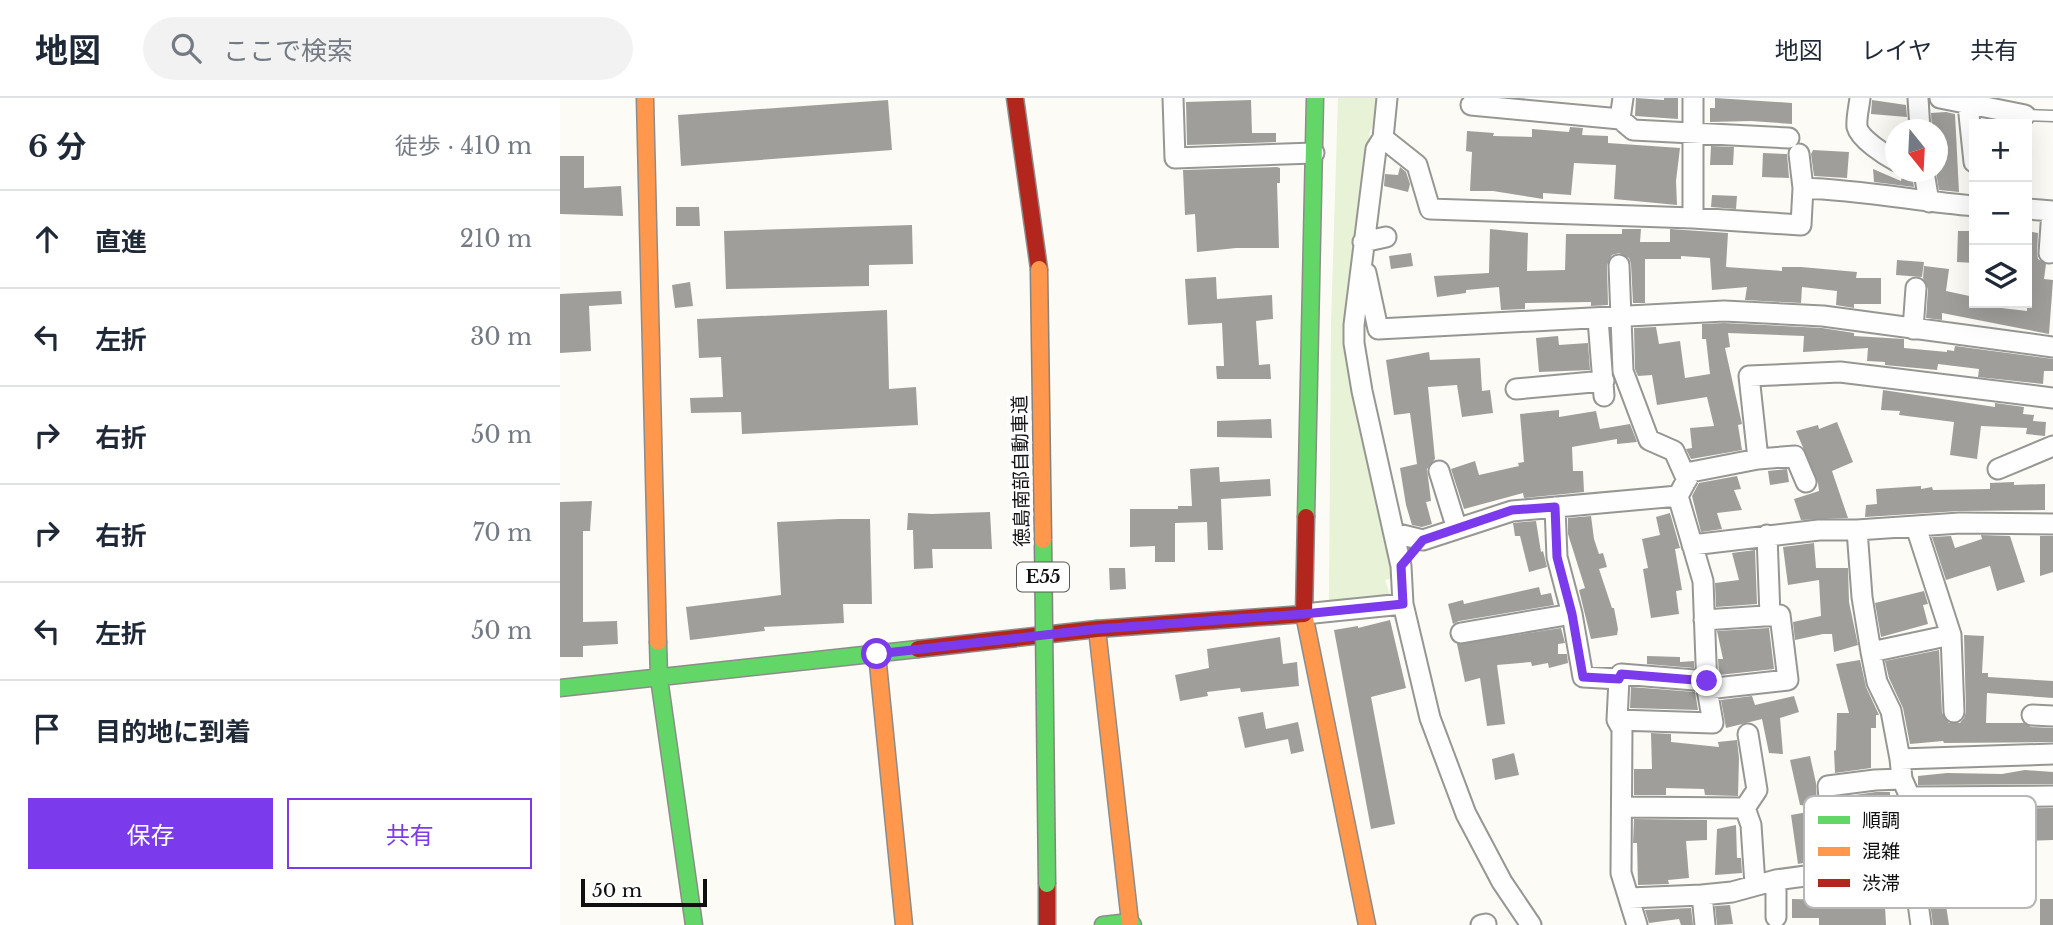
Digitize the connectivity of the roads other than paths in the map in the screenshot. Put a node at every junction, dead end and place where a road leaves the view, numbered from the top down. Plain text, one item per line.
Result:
1 (645, 98) edge
2 (1015, 98) edge
3 (1173, 98) edge
4 (1315, 98) edge
5 (1387, 98) edge
6 (1623, 98) edge
7 (1693, 98) edge
8 (1860, 98) edge
9 (1918, 98) edge
10 (1940, 98) edge
11 (1471, 105) dead end
12 (1968, 105) junction
13 (2025, 115) joint
14 (2053, 116) edge
15 (1620, 119) junction
16 (1919, 119) edge
17 (1969, 119) edge
18 (1693, 132) junction
19 (1383, 138) junction
20 (1314, 153) junction
21 (1885, 155) edge
22 (1926, 182) edge
23 (1803, 188) junction
24 (1929, 202) junction
25 (1969, 206) edge
26 (2032, 209) edge
27 (2052, 211) edge
28 (1693, 218) junction
29 (1386, 237) dead end
30 (1363, 245) junction
31 (2049, 253) dead end
32 (1619, 265) dead end
33 (1916, 288) dead end
34 (1621, 318) junction
35 (1598, 319) junction
36 (1913, 329) junction
37 (1368, 330) junction
38 (2053, 347) edge
39 (1516, 389) dead end
40 (2053, 398) edge
41 (2053, 446) edge
42 (1758, 459) junction
43 (1998, 469) dead end
44 (1439, 471) dead end
45 (1806, 482) dead end
46 (1682, 488) junction
47 (1555, 507) junction
48 (2053, 524) edge
49 (1916, 527) junction
50 (1457, 528) junction
51 (1857, 530) junction
52 (1394, 533) junction
53 (1767, 535) junction
54 (1423, 540) junction
55 (1692, 545) junction
56 (1401, 566) junction
57 (1403, 604) junction
58 (1304, 614) junction
59 (1572, 614) junction
60 (1770, 616) junction
61 (1704, 620) junction
62 (1097, 629) junction
63 (1461, 633) dead end
64 (1951, 635) junction
65 (1871, 652) junction
66 (877, 654) junction
67 (659, 678) junction
68 (1619, 679) junction
69 (1707, 685) junction
70 (560, 688) edge
71 (1954, 712) dead end
72 (2032, 715) dead end
73 (2053, 716) edge
74 (1617, 720) junction
75 (1748, 734) dead end
76 (2053, 754) edge
77 (1904, 779) junction
78 (1829, 796) edge
79 (1905, 796) edge
80 (2053, 796) edge
81 (1622, 807) junction
82 (1745, 808) junction
83 (1804, 876) edge
84 (1776, 880) junction
85 (1755, 885) junction
86 (1702, 895) junction
87 (1629, 898) junction
88 (1776, 917) dead end
89 (1132, 924) edge
90 (694, 925) edge
91 (904, 925) edge
92 (1047, 925) edge
93 (1103, 925) edge
94 (1367, 925) edge
95 (1531, 925) edge
96 (1637, 925) edge
97 (1705, 925) edge

1 - 67 main road
2 - 92 main road, 徳島南部自動車道 / E55, bridge
3 - 20 street
4 - 20 main road
5 - 19 street
6 - 15 street
7 - 18 street
8 - 21 street
9 - 16 street
10 - 12 street
11 - 15 street
12 - 13 street
12 - 17 street
13 - 14 lane
15 - 18 street
18 - 23 street
18 - 28 street
19 - 28 street
19 - 30 street
20 - 58 main road
22 - 24 street
23 - 24 street
23 - 28 street
24 - 25 street
26 - 27 street
27 - 31 street
29 - 30 street
30 - 37 street
32 - 34 street
33 - 36 street
34 - 35 street
34 - 36 street
34 - 46 street
35 - 37 street
35 - 39 street
36 - 38 street
37 - 52 street
40 - 42 street
41 - 43 street
42 - 45 street
42 - 46 street
44 - 50 street
46 - 47 street
46 - 55 street
47 - 50 street
47 - 59 street
48 - 49 street
49 - 51 street
49 - 64 street
50 - 54 street
51 - 53 street
51 - 65 street
52 - 54 street
52 - 56 street
53 - 55 street
53 - 60 street
54 - 56 street
55 - 61 street
56 - 57 street
57 - 58 street
57 - 95 street
58 - 62 main road
58 - 94 main road
59 - 63 street
59 - 68 street
60 - 61 street
60 - 69 street
61 - 69 street
62 - 66 main road
62 - 89 main road
64 - 65 street
64 - 71 street
65 - 77 street
66 - 67 main road
66 - 91 main road
67 - 70 main road
67 - 90 main road
68 - 69 street
68 - 74 street
69 - 74 street
72 - 73 street
74 - 81 street
75 - 82 street
76 - 77 street
77 - 78 street
77 - 79 street
77 - 80 street
81 - 82 street
81 - 87 street
82 - 85 street
83 - 84 street
84 - 85 street
84 - 88 street
85 - 86 street
86 - 87 street
86 - 97 street
87 - 96 street
89 - 93 main road

